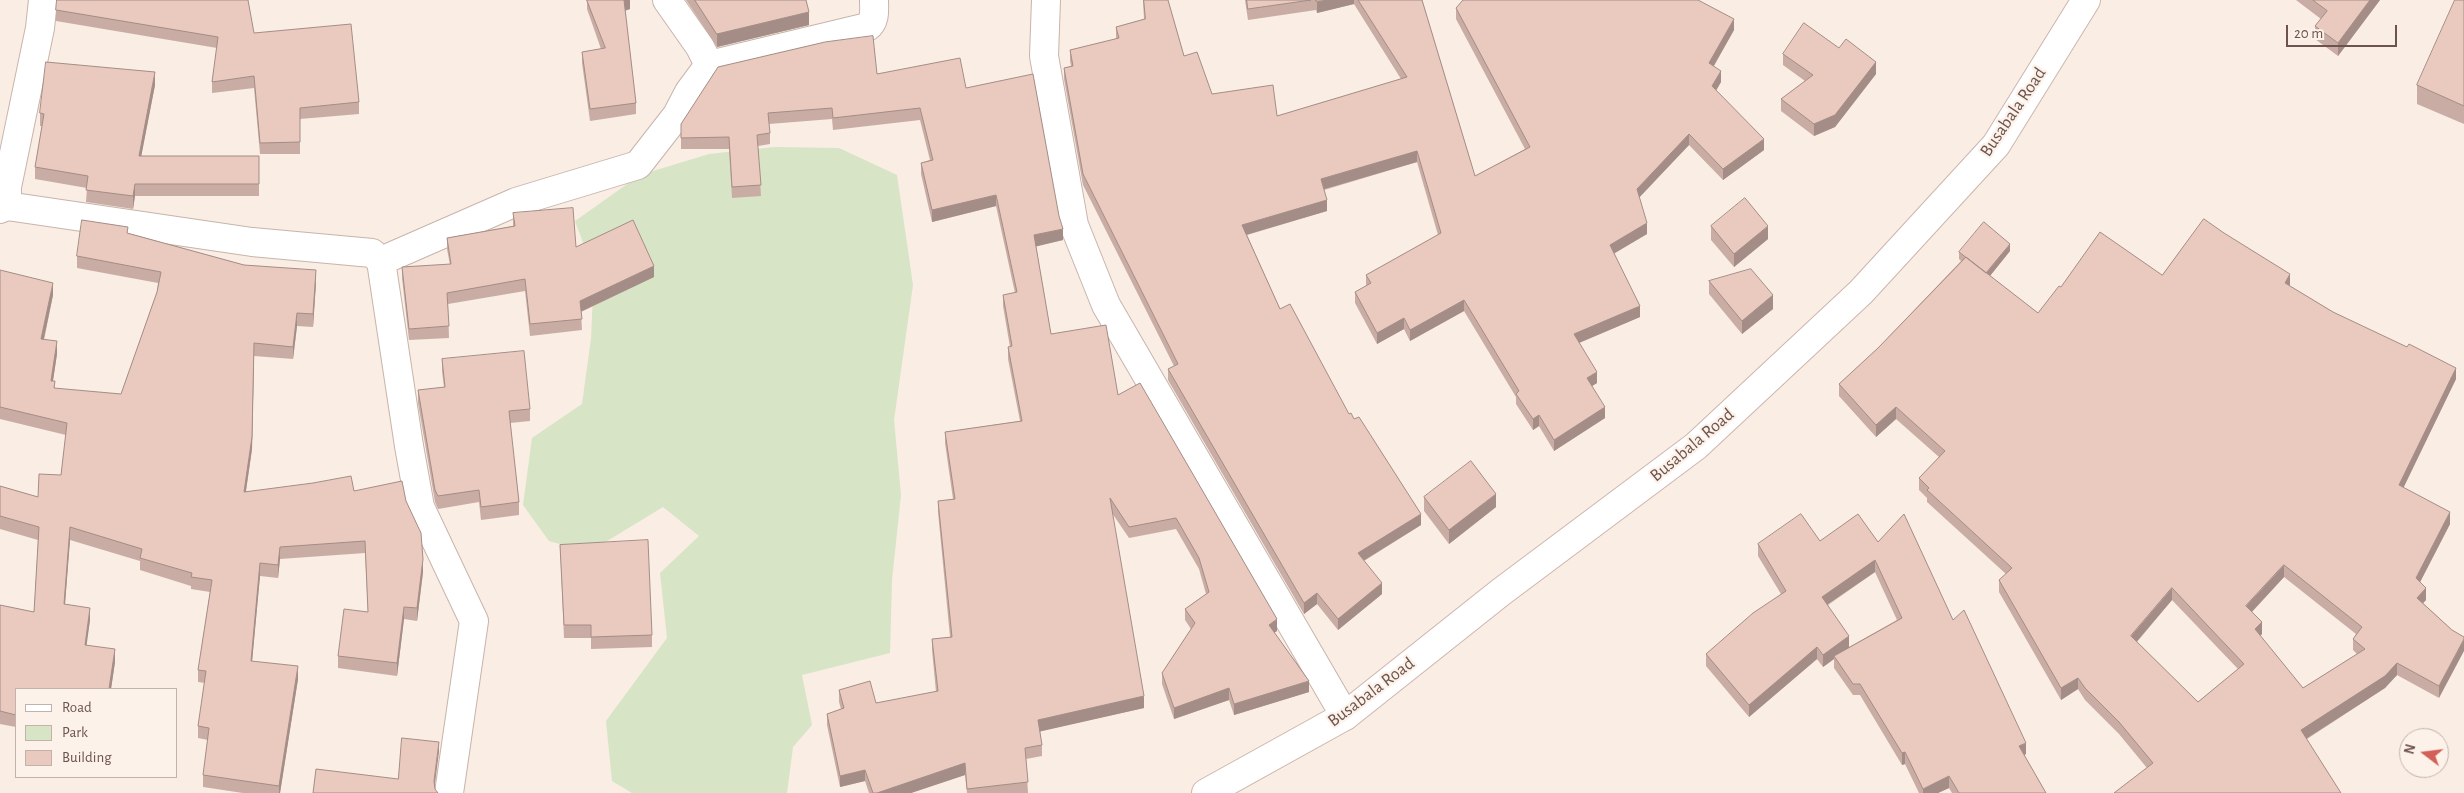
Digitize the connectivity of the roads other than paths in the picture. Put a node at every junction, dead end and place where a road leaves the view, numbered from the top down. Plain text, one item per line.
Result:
1 (43, 0) edge
2 (667, 0) edge
3 (874, 0) edge
4 (1046, 0) edge
5 (2086, 0) edge
6 (709, 64) junction
7 (4, 208) edge
8 (380, 261) junction
9 (1345, 716) junction
10 (449, 793) edge
11 (1206, 793) edge

1 - 7 street
2 - 6 street
3 - 6 street
4 - 9 street
5 - 9 street, Busabala Road
6 - 8 street
7 - 8 street
8 - 10 street
9 - 11 street, Busabala Road

